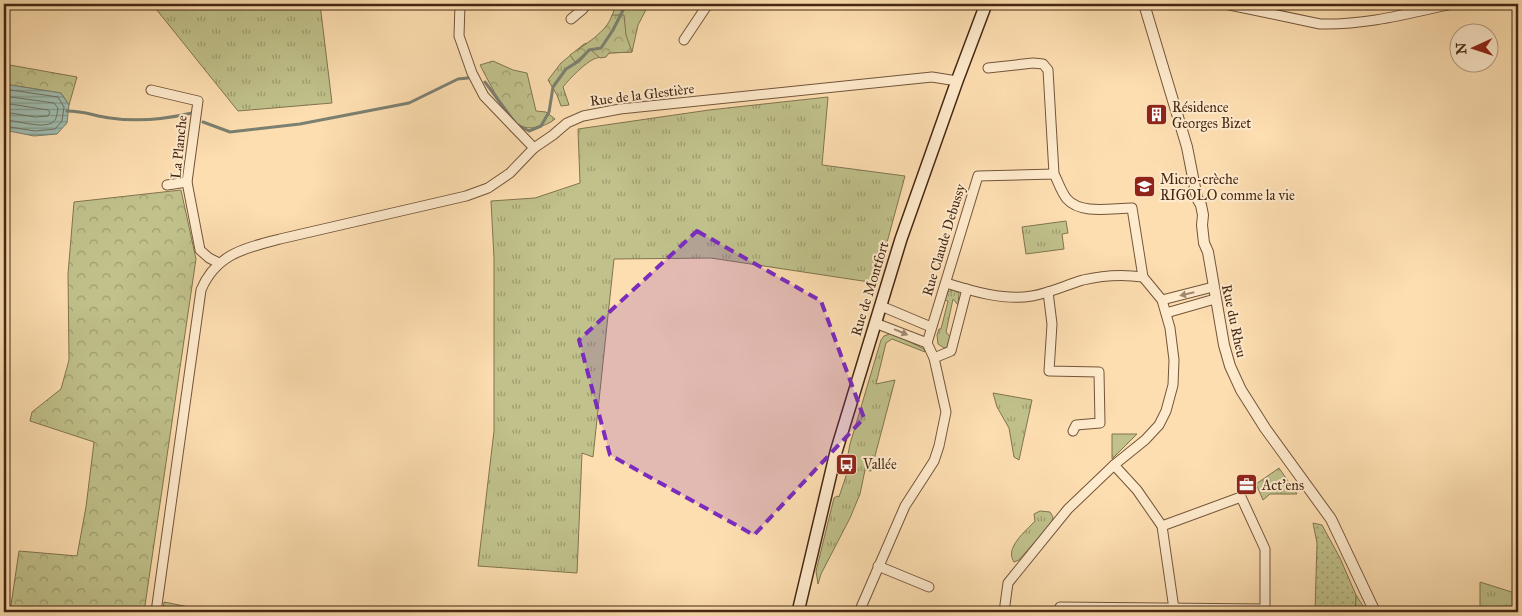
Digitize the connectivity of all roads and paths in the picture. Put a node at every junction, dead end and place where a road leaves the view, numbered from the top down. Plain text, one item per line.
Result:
1 (460, 4) edge
2 (586, 4) edge
3 (708, 4) edge
4 (986, 4) edge
5 (1144, 4) edge
6 (1225, 4) edge
7 (1452, 4) edge
8 (571, 19) dead end
9 (684, 40) dead end
10 (988, 68) dead end
11 (957, 81) junction
12 (152, 90) dead end
13 (534, 148) junction
14 (1054, 174) junction
15 (187, 182) junction
16 (167, 185) dead end
17 (219, 263) junction
18 (1143, 277) junction
19 (946, 283) junction
20 (1213, 287) junction
21 (967, 289) junction
22 (1048, 292) junction
23 (1162, 300) junction
24 (1215, 300) junction
25 (881, 306) junction
26 (1166, 313) junction
27 (876, 323) junction
28 (931, 327) junction
29 (927, 342) junction
30 (934, 358) junction
31 (1073, 432) dead end
32 (1114, 465) junction
33 (1162, 526) junction
34 (878, 566) junction
35 (929, 587) dead end
36 (1060, 607) dead end
37 (1174, 608) junction
38 (156, 612) edge
39 (798, 612) edge
40 (859, 612) edge
41 (1004, 612) edge
42 (1375, 612) edge

1 - 13 street
2 - 8 street
3 - 9 street
4 - 11 main road, Rue de Montfort
5 - 20 street, Rue du Rheu
6 - 7 street
10 - 14 street
11 - 13 street, Rue de la Glestière
11 - 25 main road, Rue de Montfort
12 - 15 street, La Planche
13 - 17 street, Rue de la Glestière
14 - 18 street
14 - 19 street, Rue Claude Debussy
15 - 16 street
15 - 17 street, La Planche
17 - 38 street, Rue de la Glestière
18 - 22 street
18 - 23 street
19 - 21 street
19 - 28 street, Rue Claude Debussy
20 -> 23 street
20 - 24 street, Rue du Rheu
21 - 22 street
21 - 30 street
22 - 31 street
23 - 26 street
24 - 26 street
24 - 42 street, Rue du Rheu
25 - 27 main road, Rue de Montfort
25 - 28 street
26 - 32 street
27 -> 29 street
27 - 39 main road, Rue de Montfort
28 - 29 street, Rue Claude Debussy
29 - 30 street
30 - 34 street
32 - 33 street
32 - 41 street
33 - 37 street
33 - 37 street
34 - 35 street
34 - 40 street
36 - 37 street

